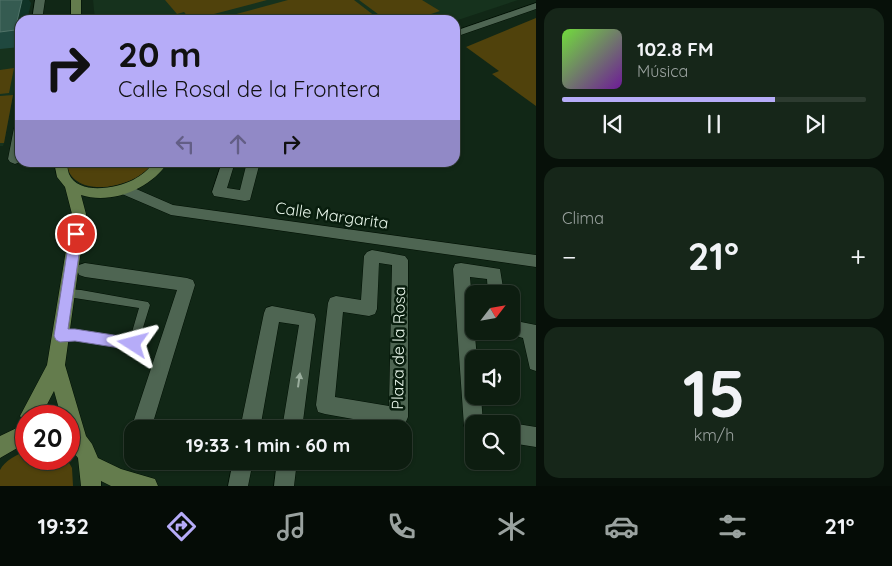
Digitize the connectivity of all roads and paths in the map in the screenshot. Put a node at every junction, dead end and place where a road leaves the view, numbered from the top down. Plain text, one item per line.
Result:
1 (40, 0) edge
2 (76, 0) edge
3 (536, 6) edge
4 (38, 15) edge
5 (76, 15) edge
6 (460, 32) edge
7 (15, 159) edge
8 (0, 161) edge
9 (60, 167) edge
10 (159, 167) edge
11 (227, 167) edge
12 (253, 167) edge
13 (71, 185) junction
14 (127, 190) junction
15 (97, 193) junction
16 (79, 214) junction
17 (400, 260) joint
18 (536, 261) edge
19 (85, 270) dead end
20 (495, 285) edge
21 (68, 293) junction
22 (465, 325) edge
23 (520, 329) edge
24 (60, 336) junction
25 (466, 340) edge
26 (536, 363) edge
27 (56, 365) junction
28 (37, 405) edge
29 (65, 405) edge
30 (473, 415) edge
31 (144, 420) edge
32 (252, 420) edge
33 (293, 420) edge
34 (520, 435) edge
35 (536, 438) edge
36 (80, 445) edge
37 (90, 465) junction
38 (241, 470) edge
39 (287, 470) edge
40 (91, 486) edge
41 (148, 486) edge
42 (238, 486) edge
43 (284, 486) edge

1 - 4 street
2 - 5 street
3 - 6 street
7 - 8 street
9 - 13 street
10 - 14 street
11 - 12 street
13 - 15 street
13 - 16 street
14 - 15 street
14 - 18 street, Calle Margarita
15 - 16 street
16 - 21 street
17 - 17 street, Plaza de la Rosa
19 - 31 street
20 - 22 street
21 - 24 street
21 - 24 lane
23 - 26 street
24 - 27 street
25 - 30 street
27 - 28 street
27 - 29 street
33 -> 32 street
34 - 35 street
36 - 37 street
37 - 40 street
37 - 41 street
38 - 42 street
39 - 43 street

